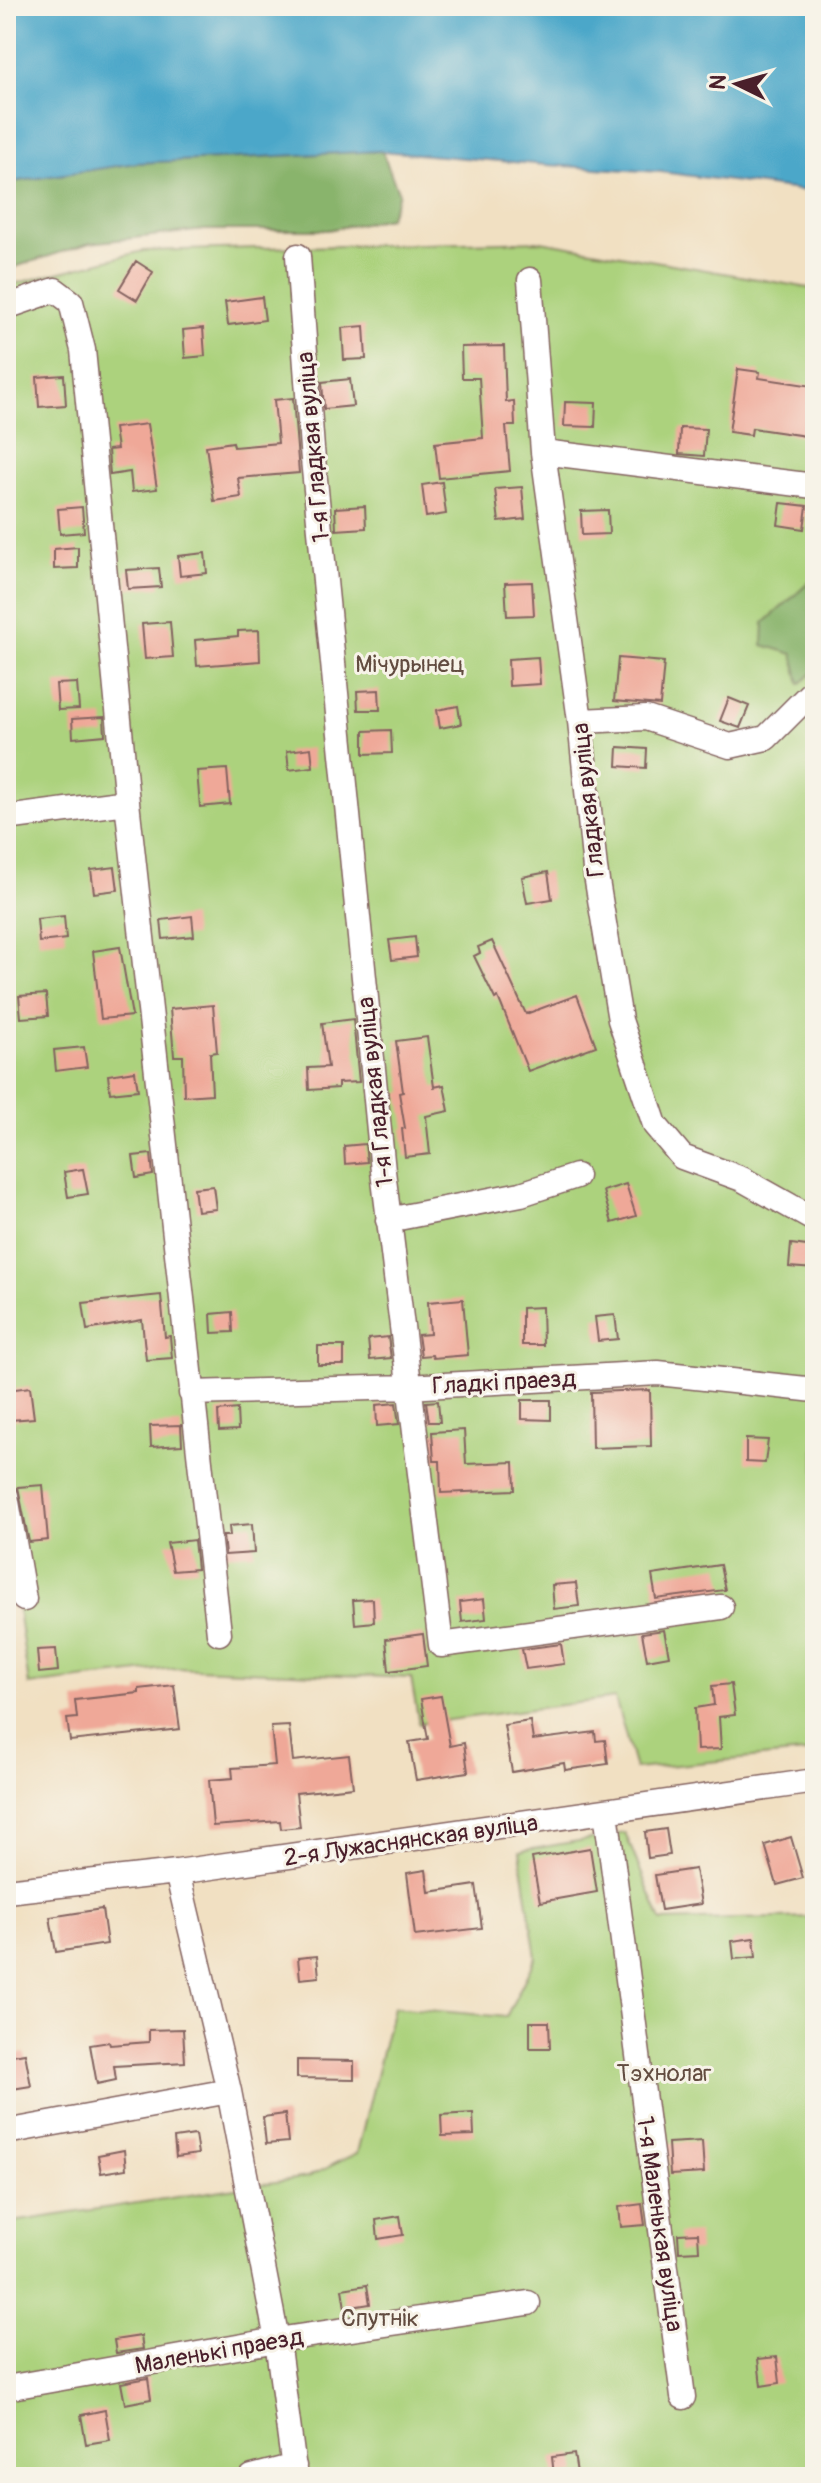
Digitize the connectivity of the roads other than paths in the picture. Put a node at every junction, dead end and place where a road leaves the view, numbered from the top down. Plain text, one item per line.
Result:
1 (298, 256) dead end
2 (530, 280) dead end
3 (6, 307) edge
4 (543, 452) junction
5 (814, 486) edge
6 (815, 689) edge
7 (580, 721) junction
8 (127, 802) junction
9 (6, 818) edge
10 (576, 1176) dead end
11 (388, 1220) junction
12 (815, 1220) edge
13 (408, 1387) junction
14 (815, 1390) edge
15 (191, 1393) junction
16 (6, 1496) edge
17 (24, 1599) dead end
18 (721, 1607) dead end
19 (219, 1633) dead end
20 (815, 1781) edge
21 (606, 1812) junction
22 (177, 1872) junction
23 (6, 1891) edge
24 (229, 2091) junction
25 (6, 2132) edge
26 (528, 2303) dead end
27 (277, 2340) junction
28 (6, 2388) edge
29 (683, 2397) dead end
30 (294, 2472) edge
31 (252, 2477) edge

1 - 11 street, 1-я Гладкая вуліца
2 - 4 street, Гладкая вуліца
3 - 8 street
4 - 5 street
4 - 7 street, Гладкая вуліца
6 - 7 street
7 - 12 street, Гладкая вуліца
8 - 9 street
8 - 15 street
10 - 11 street
11 - 13 street, 1-я Гладкая вуліца
13 - 14 street, Гладкі праезд
13 - 15 street, Гладкі праезд
13 - 18 street, 1-я Гладкая вуліца
15 - 19 street
16 - 17 street
20 - 21 street, 2-я Лужаснянская вуліца
21 - 22 street, 2-я Лужаснянская вуліца
21 - 29 street, 1-я Маленькая вуліца
22 - 23 street, 2-я Лужаснянская вуліца
22 - 24 street
24 - 25 street
24 - 27 street
26 - 27 street, Маленькі праезд
27 - 28 street, Маленькі праезд
27 - 30 street
30 - 31 street

